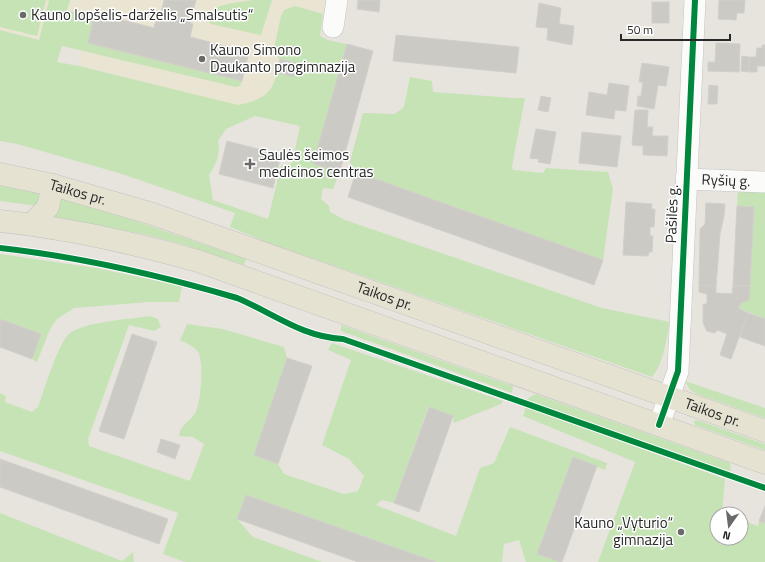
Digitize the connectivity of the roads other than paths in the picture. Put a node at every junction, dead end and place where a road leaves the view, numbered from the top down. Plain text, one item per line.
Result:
1 (337, 0) edge
2 (695, 0) edge
3 (334, 27) dead end
4 (0, 174) edge
5 (686, 179) junction
6 (765, 182) edge
7 (53, 185) junction
8 (0, 221) edge
9 (32, 224) junction
10 (669, 397) junction
11 (659, 425) junction
12 (765, 431) edge
13 (765, 463) edge

1 - 3 street
2 - 5 street, Pašilės g.
4 - 7 main road, Taikos pr.
5 - 6 street, Ryšių g.
5 - 10 street, Pašilės g.
7 - 9 main road
7 - 10 main road, Taikos pr.
8 - 9 main road, Taikos pr.
9 - 11 main road, Taikos pr.
10 - 11 street, Pašilės g.
10 - 12 main road, Taikos pr.
11 - 13 main road, Taikos pr.

